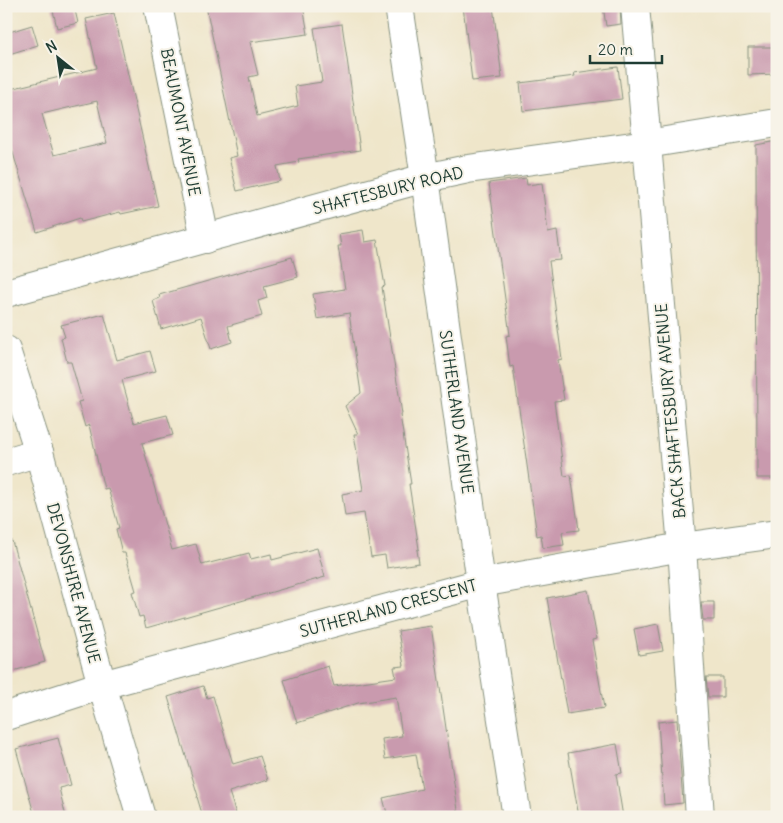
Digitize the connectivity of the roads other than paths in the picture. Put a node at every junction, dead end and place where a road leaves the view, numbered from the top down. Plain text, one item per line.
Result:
1 (158, 6) edge
2 (399, 6) edge
3 (636, 6) edge
4 (777, 123) edge
5 (647, 144) junction
6 (425, 178) junction
7 (205, 239) junction
8 (6, 293) edge
9 (6, 350) edge
10 (39, 452) junction
11 (6, 462) edge
12 (777, 534) edge
13 (682, 547) junction
14 (481, 583) junction
15 (102, 685) junction
16 (6, 716) edge
17 (141, 817) edge
18 (517, 817) edge
19 (700, 817) edge

1 - 7 street, BEAUMONT AVENUE
2 - 6 street, SUTHERLAND AVENUE
3 - 5 street, BACK SHAFTESBURY AVENUE
4 - 5 street, SHAFTESBURY ROAD
5 - 6 street, SHAFTESBURY ROAD
5 - 13 street, BACK SHAFTESBURY AVENUE
6 - 7 street, SHAFTESBURY ROAD
6 - 14 street, SUTHERLAND AVENUE
7 - 8 street, SHAFTESBURY ROAD
9 - 10 street, DEVONSHIRE AVENUE
10 - 11 street
10 - 15 street, DEVONSHIRE AVENUE
12 - 13 street, SUTHERLAND CRESCENT
13 - 14 street, SUTHERLAND CRESCENT
13 - 19 street, BACK SHAFTESBURY AVENUE
14 - 15 street, SUTHERLAND CRESCENT
14 - 18 street, SUTHERLAND AVENUE
15 - 16 street, SUTHERLAND CRESCENT
15 - 17 street, DEVONSHIRE AVENUE

